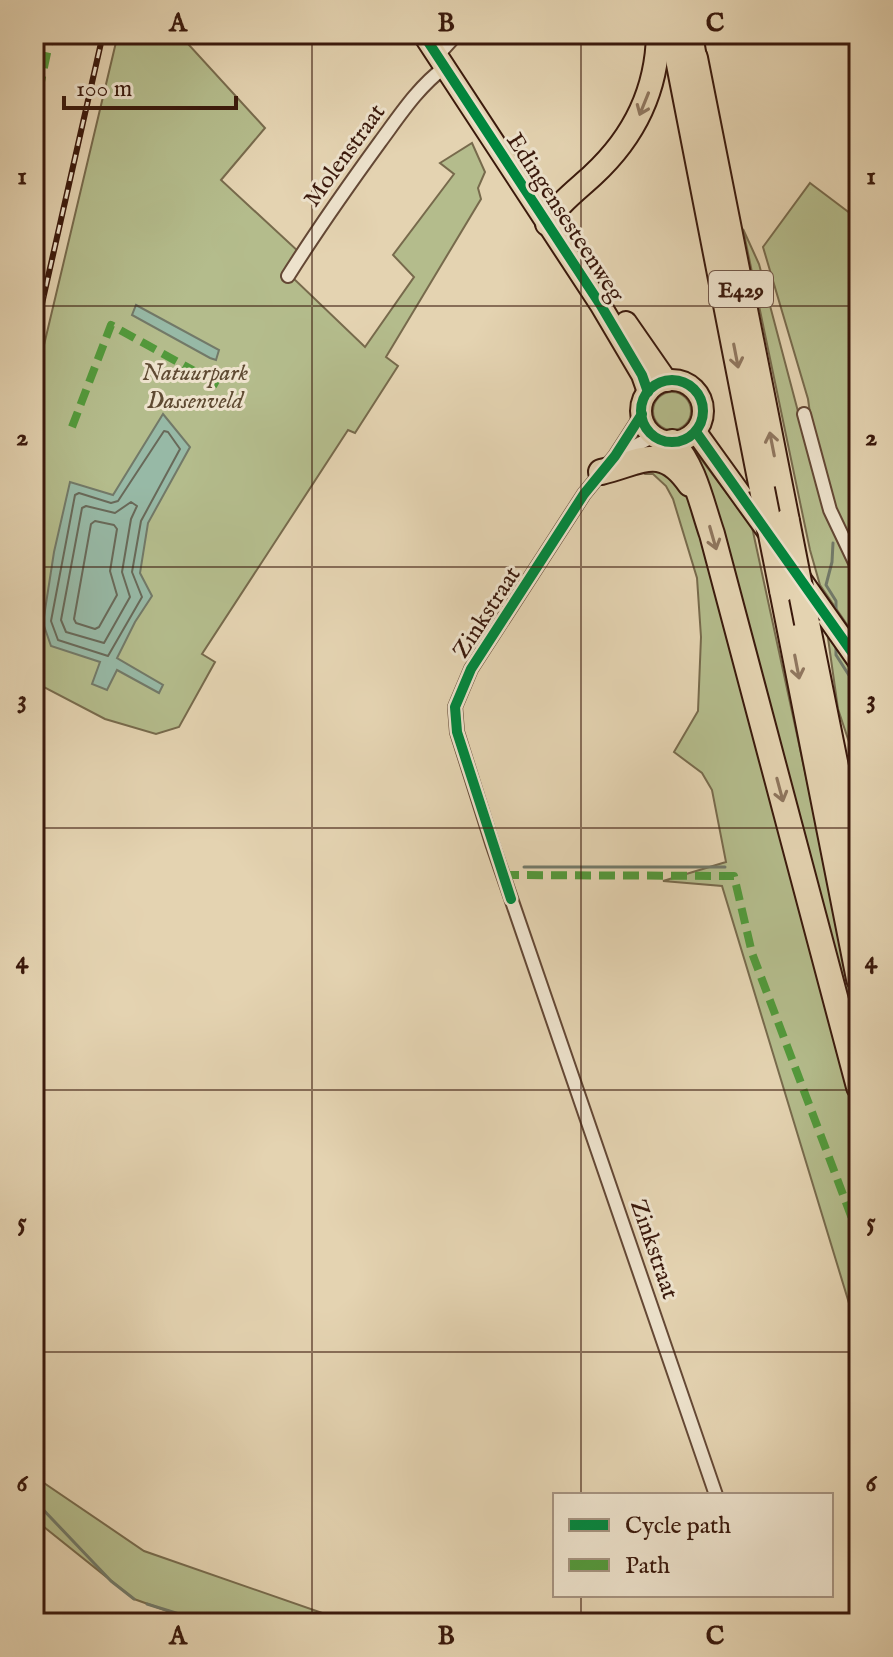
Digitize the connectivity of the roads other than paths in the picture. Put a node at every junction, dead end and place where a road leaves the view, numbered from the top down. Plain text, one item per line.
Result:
1 (423, 34) edge
2 (457, 34) edge
3 (658, 34) edge
4 (674, 34) edge
5 (688, 50) edge
6 (442, 61) junction
7 (547, 211) junction
8 (288, 276) dead end
9 (667, 381) junction
10 (648, 392) junction
11 (642, 414) junction
12 (804, 414) dead end
13 (696, 432) junction
14 (663, 439) junction
15 (608, 464) junction
16 (700, 500) junction
17 (859, 571) edge
18 (859, 662) edge
19 (859, 881) edge
20 (859, 979) edge
21 (859, 1087) edge
22 (715, 1493) edge

1 - 6 main road, Edingensesteenweg
2 - 6 street, Molenstraat
3 -> 7 highway
4 - 5 highway
19 -> 5 highway, E429, bridge
5 -> 20 highway, E429, bridge
6 - 7 main road, Edingensesteenweg
6 - 8 street, Molenstraat
7 - 9 main road, Edingensesteenweg
7 - 10 main road, Edingensesteenweg
9 - 10 main road
9 - 13 main road
10 - 11 main road
11 - 14 main road
11 - 15 street, Zinkstraat
12 - 17 street
13 - 14 main road
13 - 18 main road
14 - 15 street, Zinkstraat
14 - 16 highway
15 - 16 highway
15 - 22 street, Zinkstraat
16 -> 21 highway

